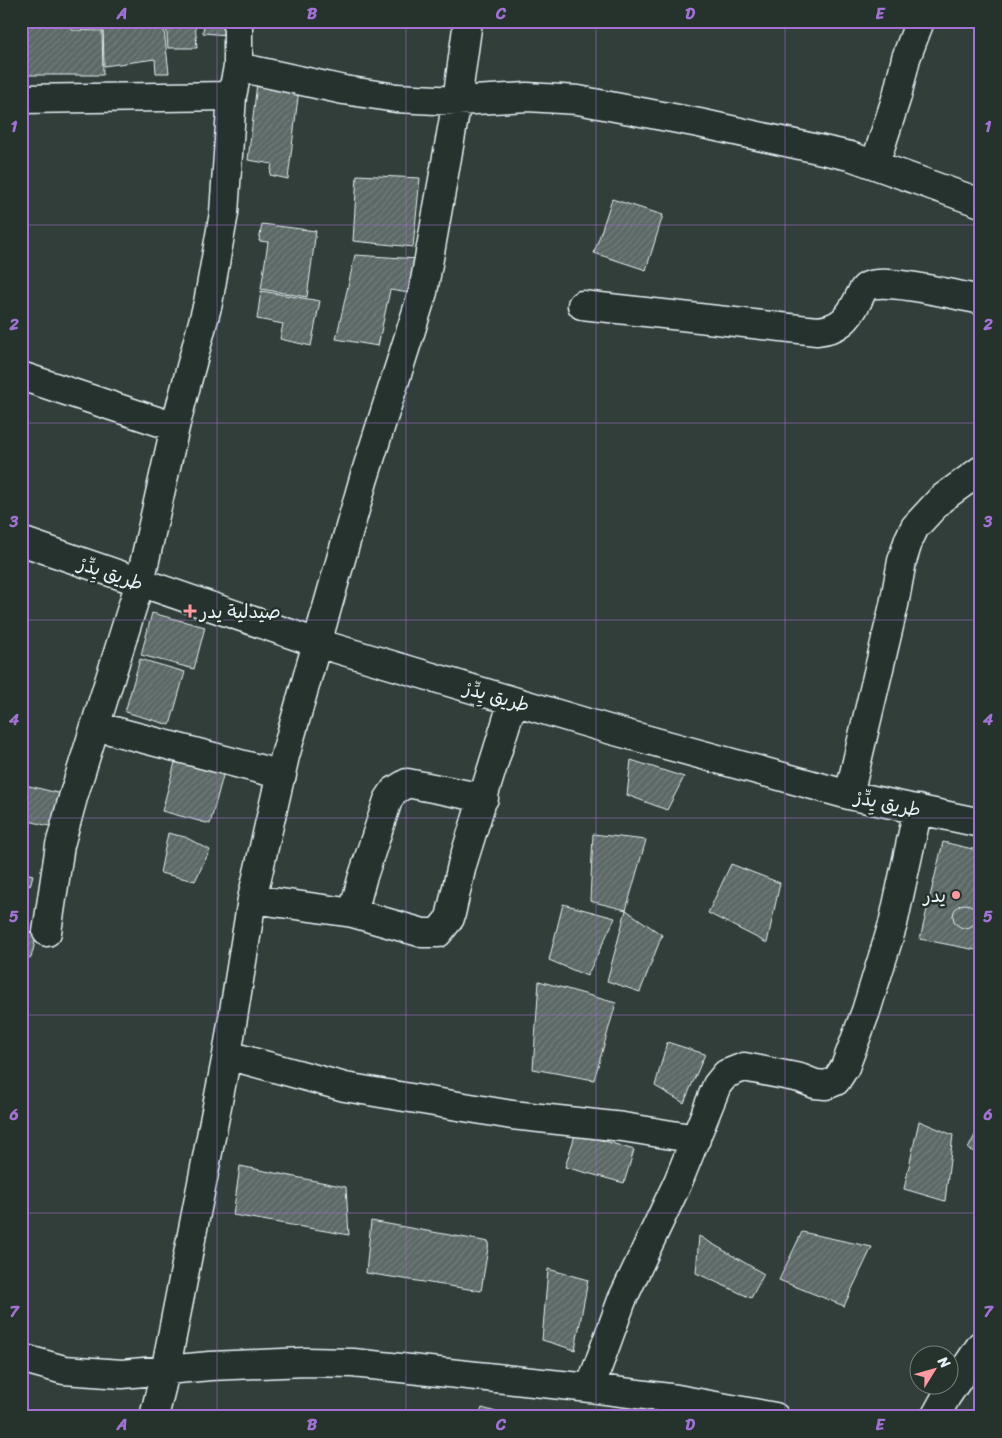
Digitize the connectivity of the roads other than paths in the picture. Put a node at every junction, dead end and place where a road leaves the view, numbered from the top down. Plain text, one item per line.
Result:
1 (238, 21) edge
2 (468, 21) edge
3 (920, 21) edge
4 (238, 67) junction
5 (232, 96) junction
6 (21, 99) edge
7 (457, 101) junction
8 (875, 164) junction
9 (981, 203) edge
10 (981, 300) edge
11 (582, 305) dead end
12 (21, 376) edge
13 (175, 428) junction
14 (981, 470) edge
15 (21, 541) edge
16 (140, 582) junction
17 (316, 643) junction
18 (514, 701) junction
19 (94, 726) junction
20 (282, 774) junction
21 (849, 794) junction
22 (484, 798) junction
23 (918, 809) junction
24 (981, 824) edge
25 (252, 899) junction
26 (353, 913) junction
27 (46, 932) dead end
28 (227, 1055) junction
29 (696, 1139) junction
30 (977, 1355) edge
31 (21, 1358) edge
32 (165, 1372) junction
33 (590, 1388) junction
34 (154, 1417) edge
35 (775, 1417) edge
36 (936, 1417) edge

1 - 4 street
2 - 7 street
3 - 8 street
4 - 5 street
4 - 7 street
5 - 6 street
5 - 13 street
7 - 8 street
7 - 17 street
8 - 9 street
10 - 11 street
12 - 13 street
13 - 16 street
14 - 21 street
15 - 16 street, طريق يِدِّرْ
16 - 17 street, طريق يِدِّرْ
16 - 19 street
17 - 18 street, طريق يِدِّرْ
17 - 20 street
18 - 21 street, طريق يِدِّرْ
18 - 22 street
19 - 20 street
19 - 27 street
20 - 25 street
21 - 23 street, طريق يِدِّرْ
22 - 26 street
22 - 26 street
23 - 24 street, طريق يِدِّرْ
23 - 29 street
25 - 26 street
25 - 28 street
28 - 29 street
28 - 32 street
29 - 33 street
30 - 36 street
31 - 32 street
32 - 33 street
32 - 34 street
33 - 35 street

